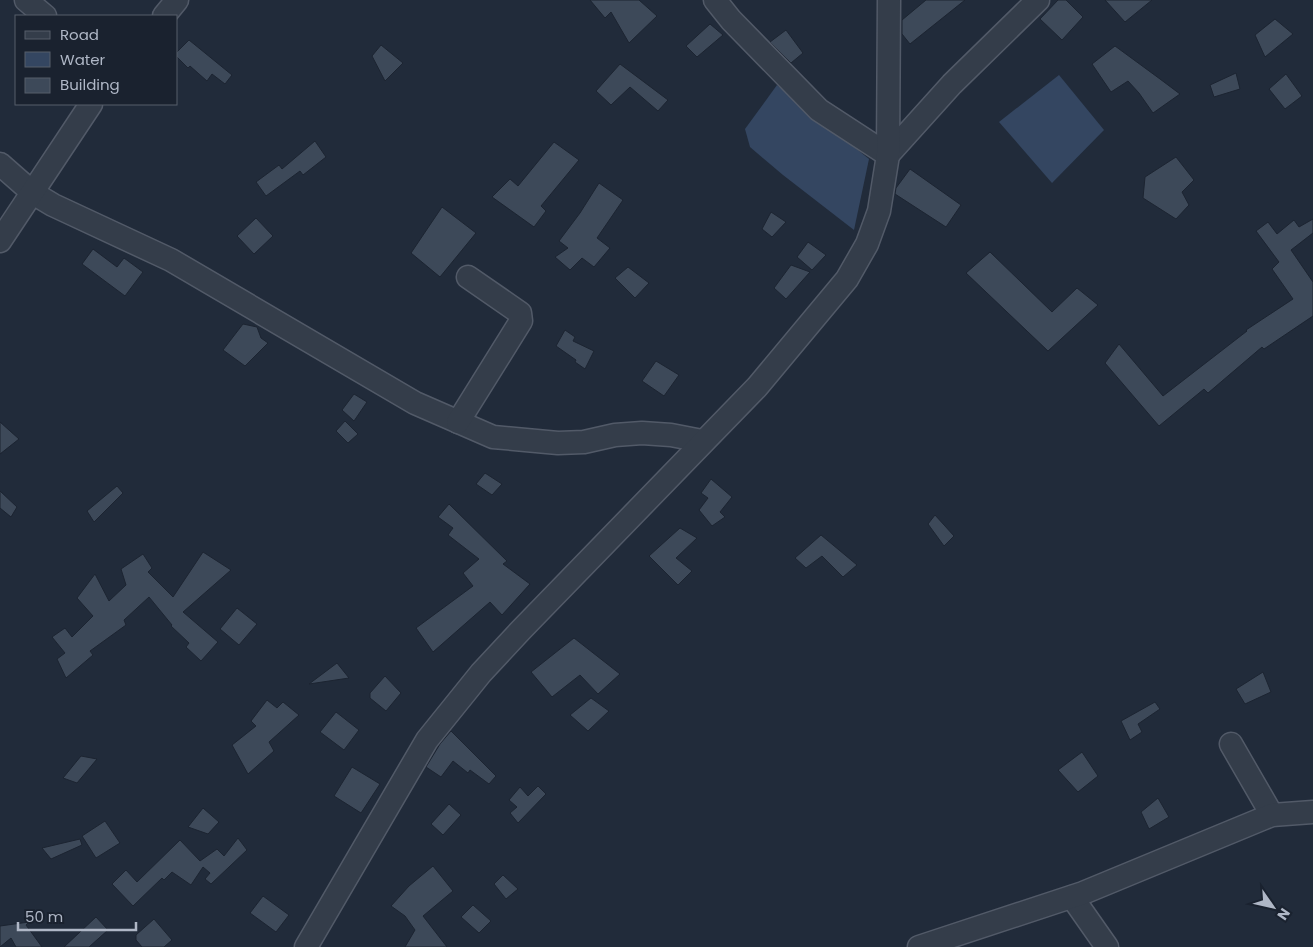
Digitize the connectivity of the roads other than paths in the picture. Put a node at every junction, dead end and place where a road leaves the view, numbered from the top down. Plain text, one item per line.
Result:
1 (26, 0) edge
2 (177, 0) edge
3 (715, 0) edge
4 (889, 0) edge
5 (1038, 0) edge
6 (44, 15) edge
7 (165, 15) edge
8 (90, 105) edge
9 (888, 156) junction
10 (0, 164) edge
11 (33, 193) junction
12 (0, 241) edge
13 (468, 277) dead end
14 (458, 422) junction
15 (702, 441) junction
16 (1231, 744) dead end
17 (1313, 812) edge
18 (1272, 815) junction
19 (1072, 897) junction
20 (306, 947) edge
21 (920, 947) edge
22 (1107, 947) edge

1 - 6 street
2 - 7 street
3 - 9 street
4 - 9 street
5 - 9 street
8 - 11 street
9 - 15 street
10 - 11 street
11 - 12 street
11 - 14 street
13 - 14 street
14 - 15 street
15 - 20 street
16 - 18 street
17 - 18 street
18 - 19 street
19 - 21 street
19 - 22 street

